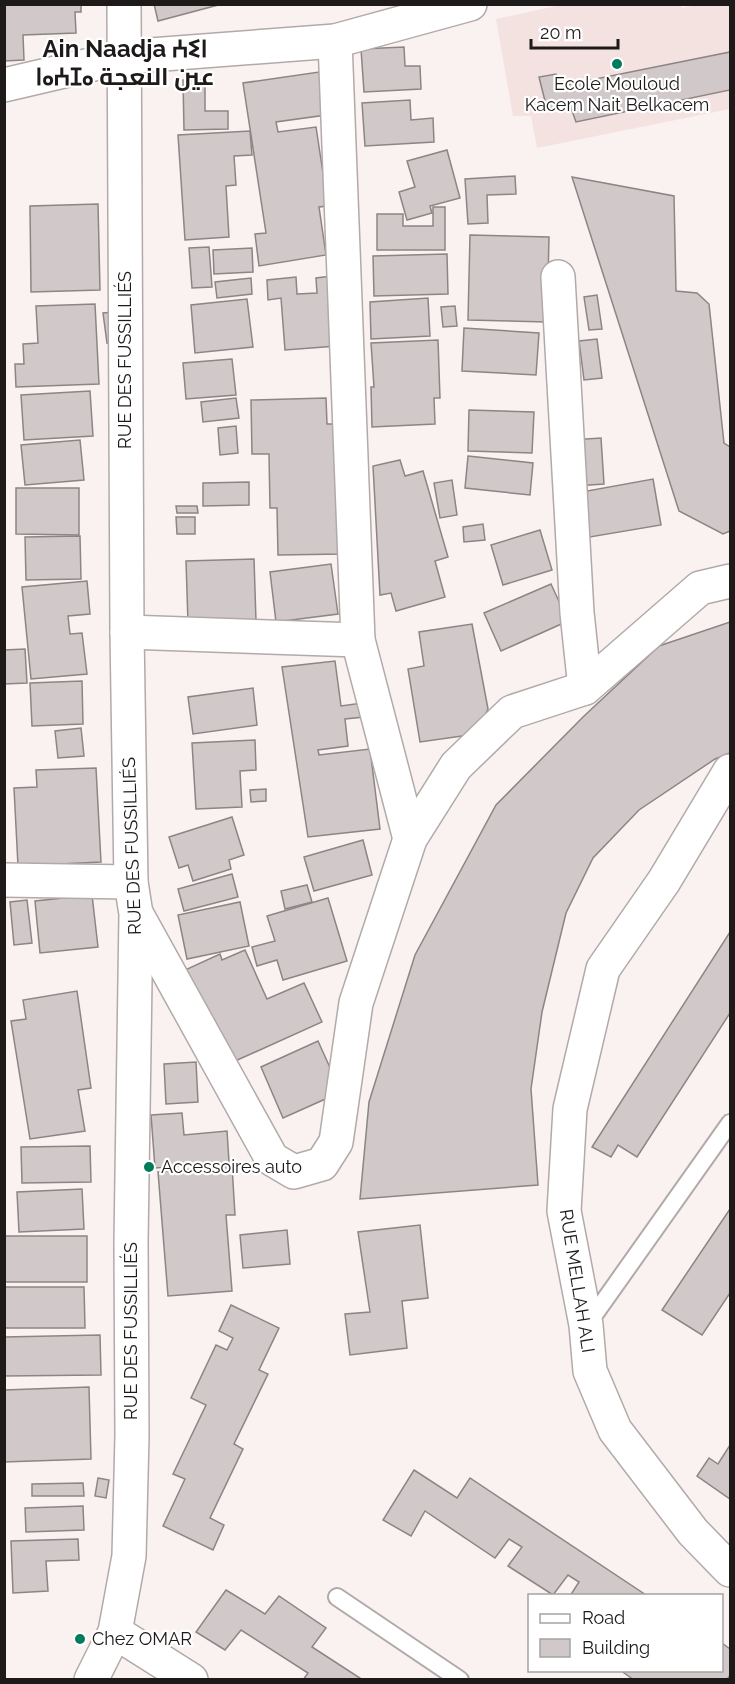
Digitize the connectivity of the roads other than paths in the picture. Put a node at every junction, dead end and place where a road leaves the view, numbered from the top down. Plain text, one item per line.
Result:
1 (124, 4) edge
2 (470, 4) edge
3 (335, 41) junction
4 (124, 57) junction
5 (4, 85) edge
6 (558, 277) dead end
7 (730, 581) edge
8 (127, 632) junction
9 (358, 639) junction
10 (585, 688) junction
11 (730, 771) edge
12 (410, 839) junction
13 (4, 880) edge
14 (131, 882) junction
15 (136, 914) junction
16 (730, 1123) edge
17 (586, 1325) junction
18 (730, 1570) edge
19 (337, 1597) dead end
20 (115, 1632) junction
21 (91, 1680) edge
22 (191, 1680) edge
23 (460, 1680) edge

1 - 4 street, RUE DES FUSSILLIÉS
2 - 3 street
3 - 4 street
3 - 9 street
4 - 5 street
4 - 8 street, RUE DES FUSSILLIÉS
6 - 10 street
7 - 10 street
8 - 9 street
8 - 14 street, RUE DES FUSSILLIÉS
9 - 12 street
10 - 12 street
11 - 17 street, RUE MELLAH ALI
12 - 15 street
13 - 14 street
14 - 15 street, RUE DES FUSSILLIÉS
15 - 20 street, RUE DES FUSSILLIÉS
16 - 17 lane
17 - 18 street, RUE MELLAH ALI
19 - 23 lane
20 - 21 street, RUE DES FUSSILLIÉS
20 - 22 street

